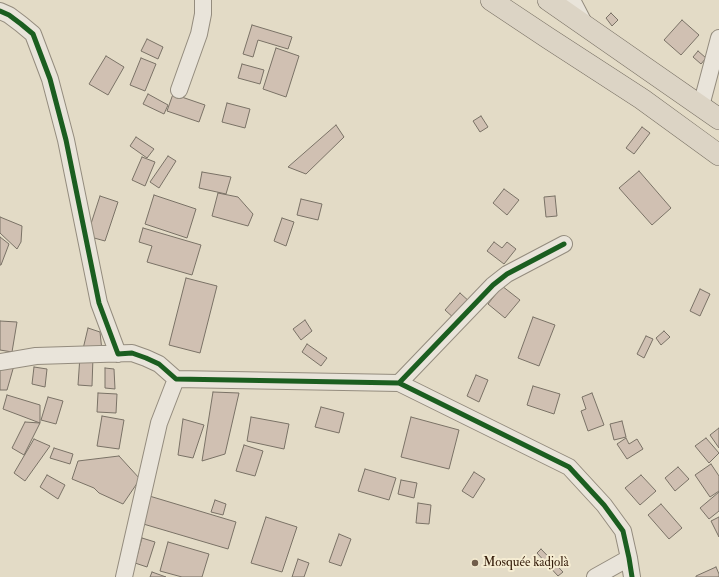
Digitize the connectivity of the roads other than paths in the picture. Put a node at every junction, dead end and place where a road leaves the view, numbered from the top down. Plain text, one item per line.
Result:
1 (203, 0) edge
2 (492, 0) edge
3 (548, 0) edge
4 (572, 0) edge
5 (0, 11) edge
6 (586, 26) junction
7 (719, 38) edge
8 (179, 90) dead end
9 (701, 106) junction
10 (719, 119) edge
11 (719, 155) edge
12 (564, 244) dead end
13 (118, 354) junction
14 (0, 362) edge
15 (176, 379) junction
16 (398, 383) junction
17 (629, 558) junction
18 (124, 577) edge
19 (595, 577) edge
20 (632, 577) edge

1 - 8 street
2 - 11 main road
3 - 6 main road
4 - 6 street
5 - 13 street
6 - 9 main road
7 - 9 street
9 - 10 main road
12 - 16 street
13 - 14 street
13 - 15 street
15 - 16 street
15 - 18 street
16 - 17 street
17 - 19 street
17 - 20 street

